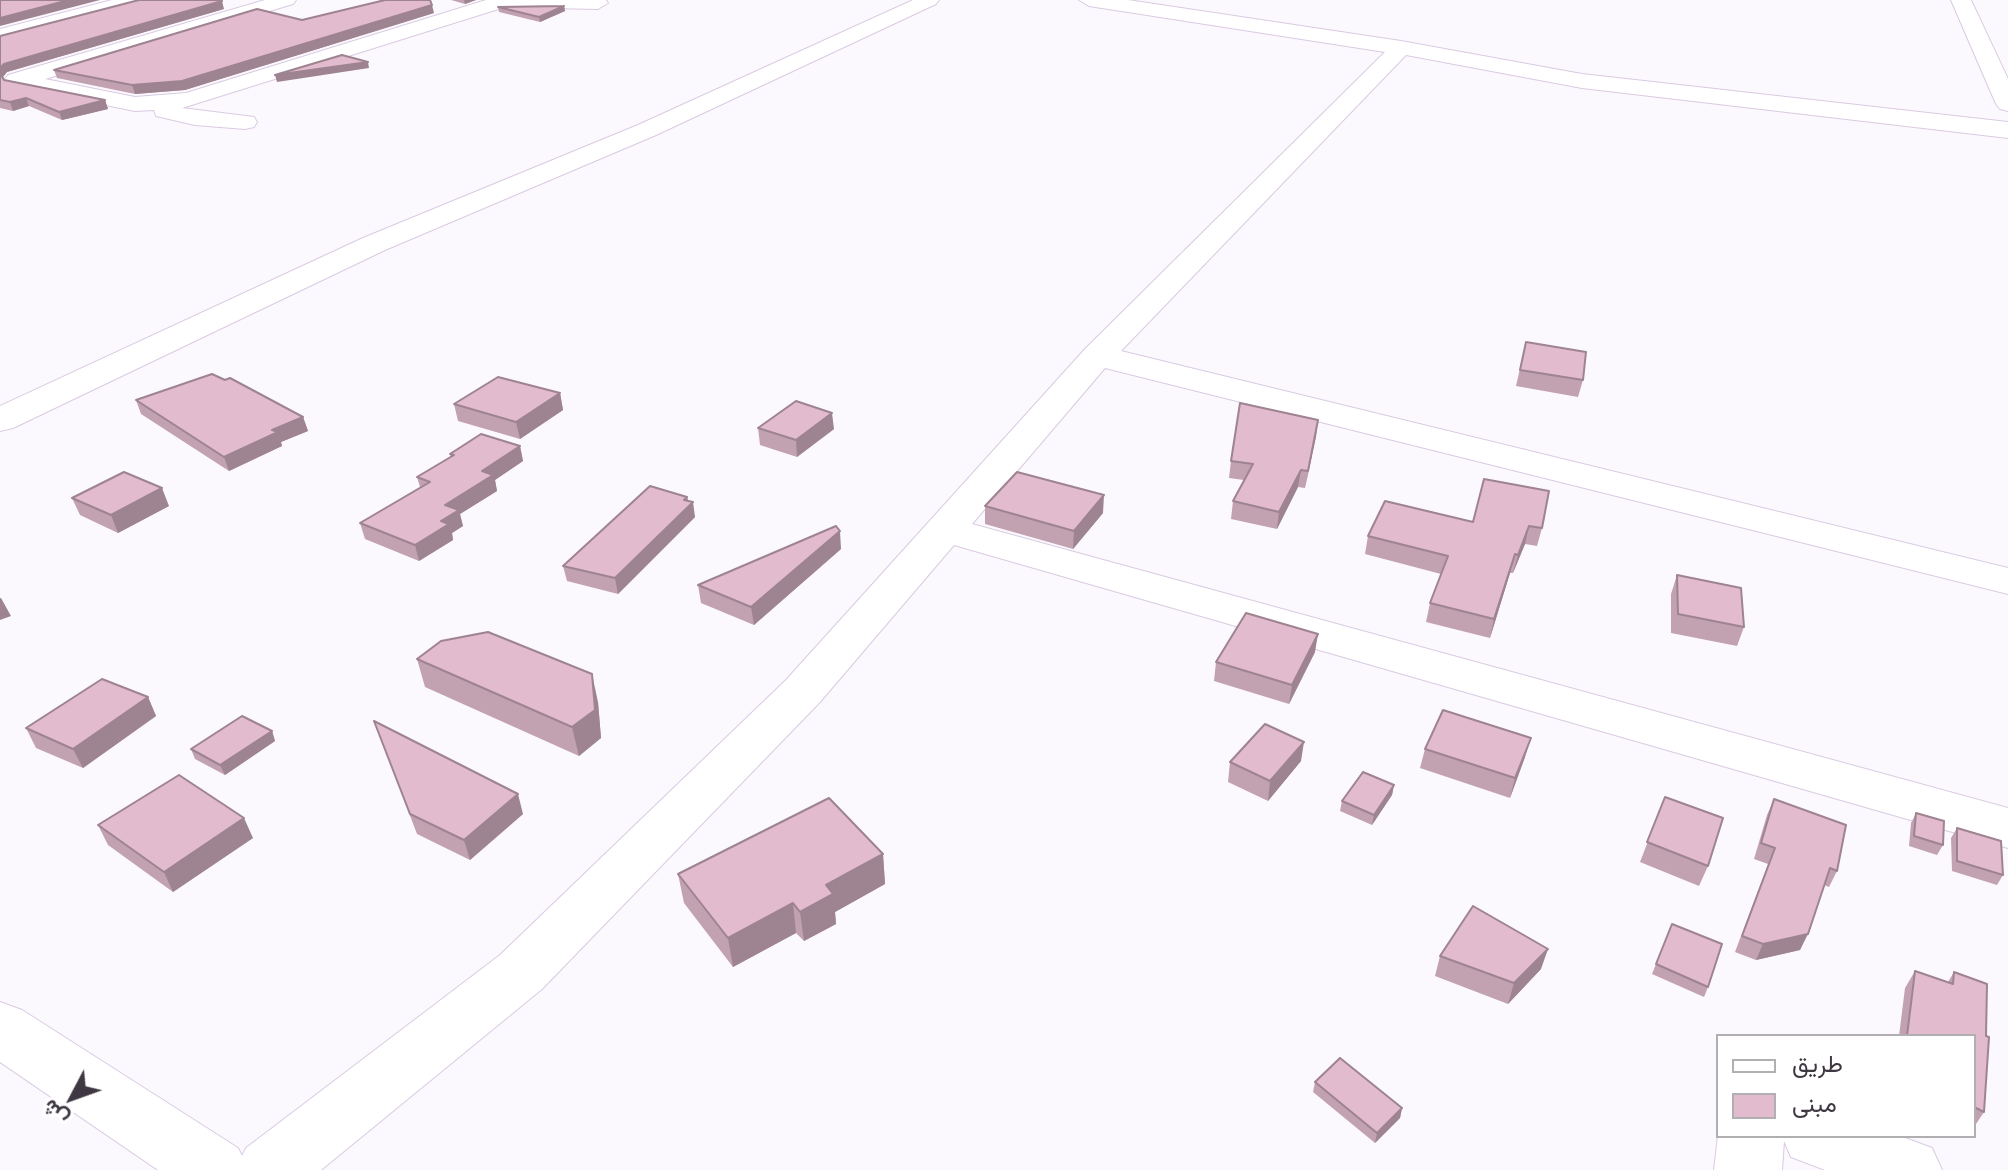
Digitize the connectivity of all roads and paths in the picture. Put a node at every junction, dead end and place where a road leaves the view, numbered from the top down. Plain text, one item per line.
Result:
1 (135, 0) edge
2 (248, 0) edge
3 (505, 0) edge
4 (929, 0) edge
5 (1089, 0) edge
6 (1961, 0) edge
7 (280, 2) edge
8 (598, 3) dead end
9 (0, 19) edge
10 (39, 25) junction
11 (0, 35) edge
12 (1401, 48) junction
13 (8, 82) edge
14 (135, 104) junction
15 (2008, 104) edge
16 (245, 122) dead end
17 (2008, 130) edge
18 (1097, 356) junction
19 (0, 420) edge
20 (945, 529) junction
21 (2007, 586) edge
22 (2008, 828) edge
23 (0, 1028) edge
24 (1751, 1138) edge
25 (1820, 1138) edge
26 (214, 1170) edge
27 (270, 1170) edge
28 (1748, 1170) edge
29 (1908, 1170) edge

1 - 10 street
2 - 7 street
3 - 8 street
3 - 14 street
4 - 19 street
5 - 12 street
6 - 15 street
7 - 13 street
9 - 10 street
10 - 11 street
12 - 17 street
12 - 18 street
13 - 14 street
14 - 16 street
18 - 20 street
18 - 21 street
20 - 22 street
20 - 27 street
23 - 26 street
24 - 28 street
25 - 29 street

